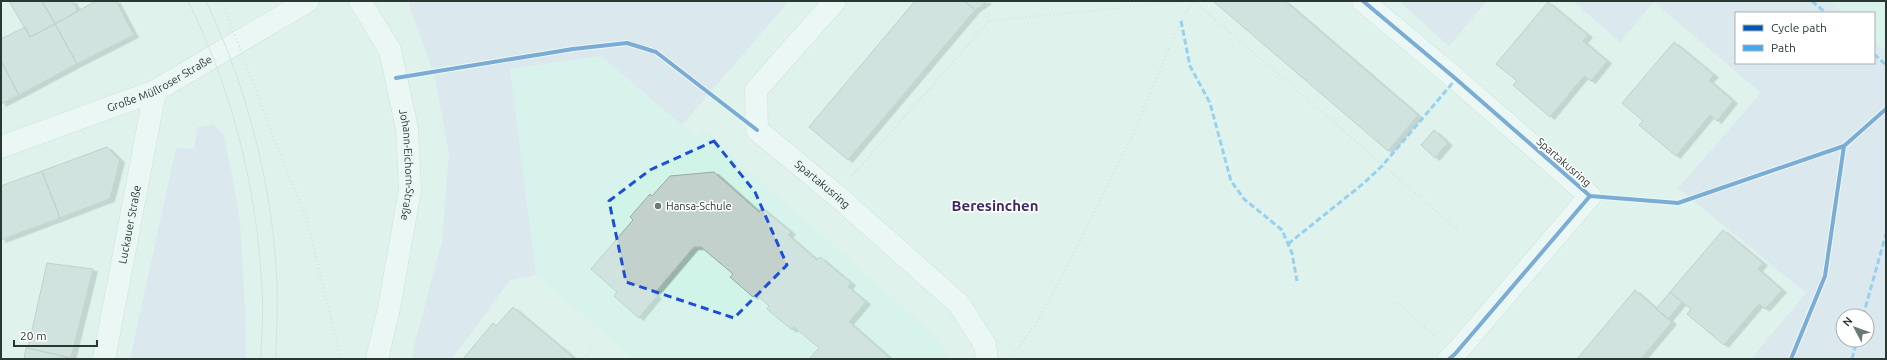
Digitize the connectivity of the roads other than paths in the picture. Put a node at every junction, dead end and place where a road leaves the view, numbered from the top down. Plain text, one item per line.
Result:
1 (308, 1) edge
2 (360, 1) edge
3 (835, 1) edge
4 (1363, 1) edge
5 (155, 91) junction
6 (1, 147) edge
7 (1452, 357) edge
8 (104, 359) edge
9 (377, 359) edge
10 (987, 359) edge

1 - 5 street, Große Müllroser Straße
2 - 9 street, Johann-Eichorn-Straße
3 - 10 street, Spartakusring
4 - 7 street, Spartakusring
5 - 6 street, Große Müllroser Straße
5 - 8 street, Luckauer Straße

